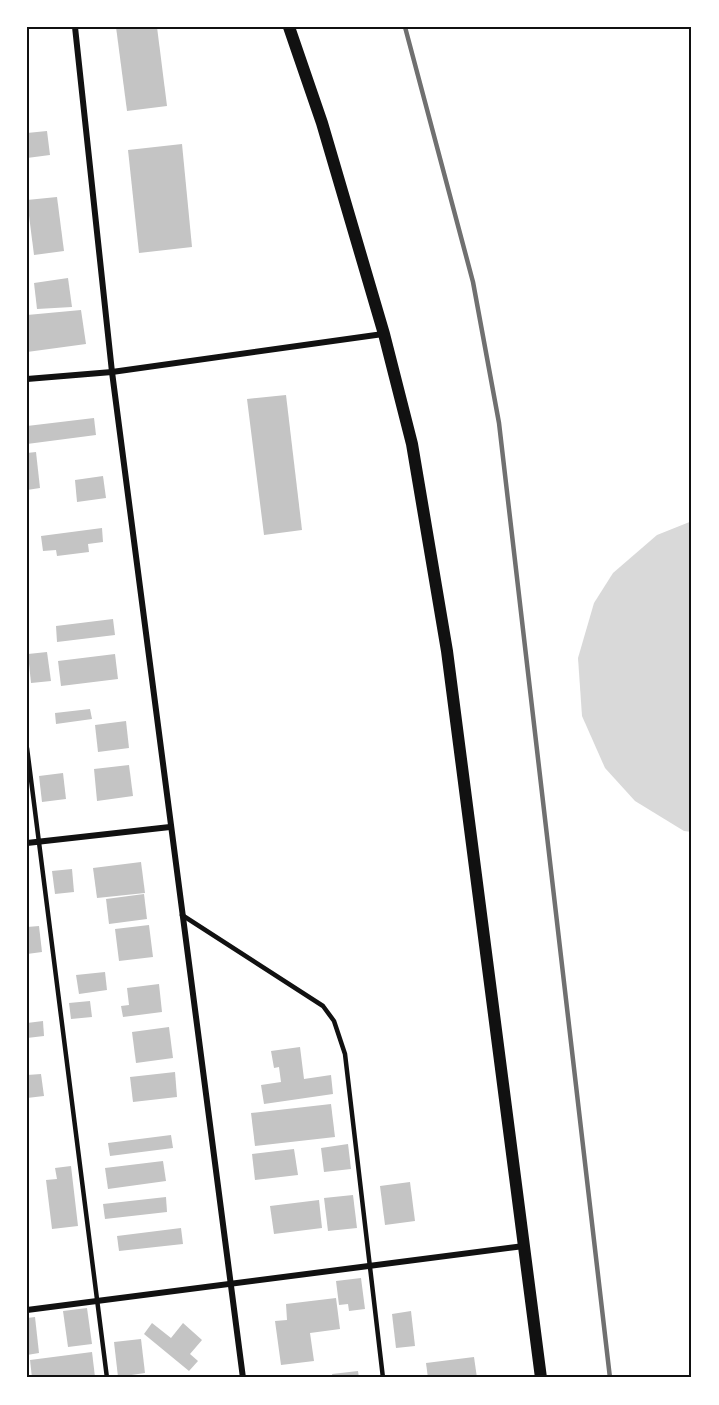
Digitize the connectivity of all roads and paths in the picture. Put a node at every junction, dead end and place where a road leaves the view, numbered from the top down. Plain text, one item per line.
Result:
1 (75, 27) edge
2 (289, 27) edge
3 (384, 334) junction
4 (112, 372) junction
5 (27, 379) edge
6 (27, 748) edge
7 (170, 826) junction
8 (39, 842) junction
9 (27, 843) edge
10 (182, 915) junction
11 (524, 1246) junction
12 (369, 1266) junction
13 (231, 1284) junction
14 (98, 1301) junction
15 (27, 1310) edge
16 (107, 1378) edge
17 (243, 1378) edge
18 (383, 1378) edge
19 (541, 1378) edge

1 - 4 street
2 - 3 main road
3 - 4 street
3 - 11 main road
4 - 5 street
4 - 7 street
6 - 8 lane
7 - 8 street
7 - 10 street
8 - 9 street
8 - 14 lane
10 - 12 lane
10 - 13 street
11 - 12 street
11 - 19 main road
12 - 13 street
12 - 18 lane
13 - 14 street
13 - 17 street
14 - 15 street
14 - 16 lane

